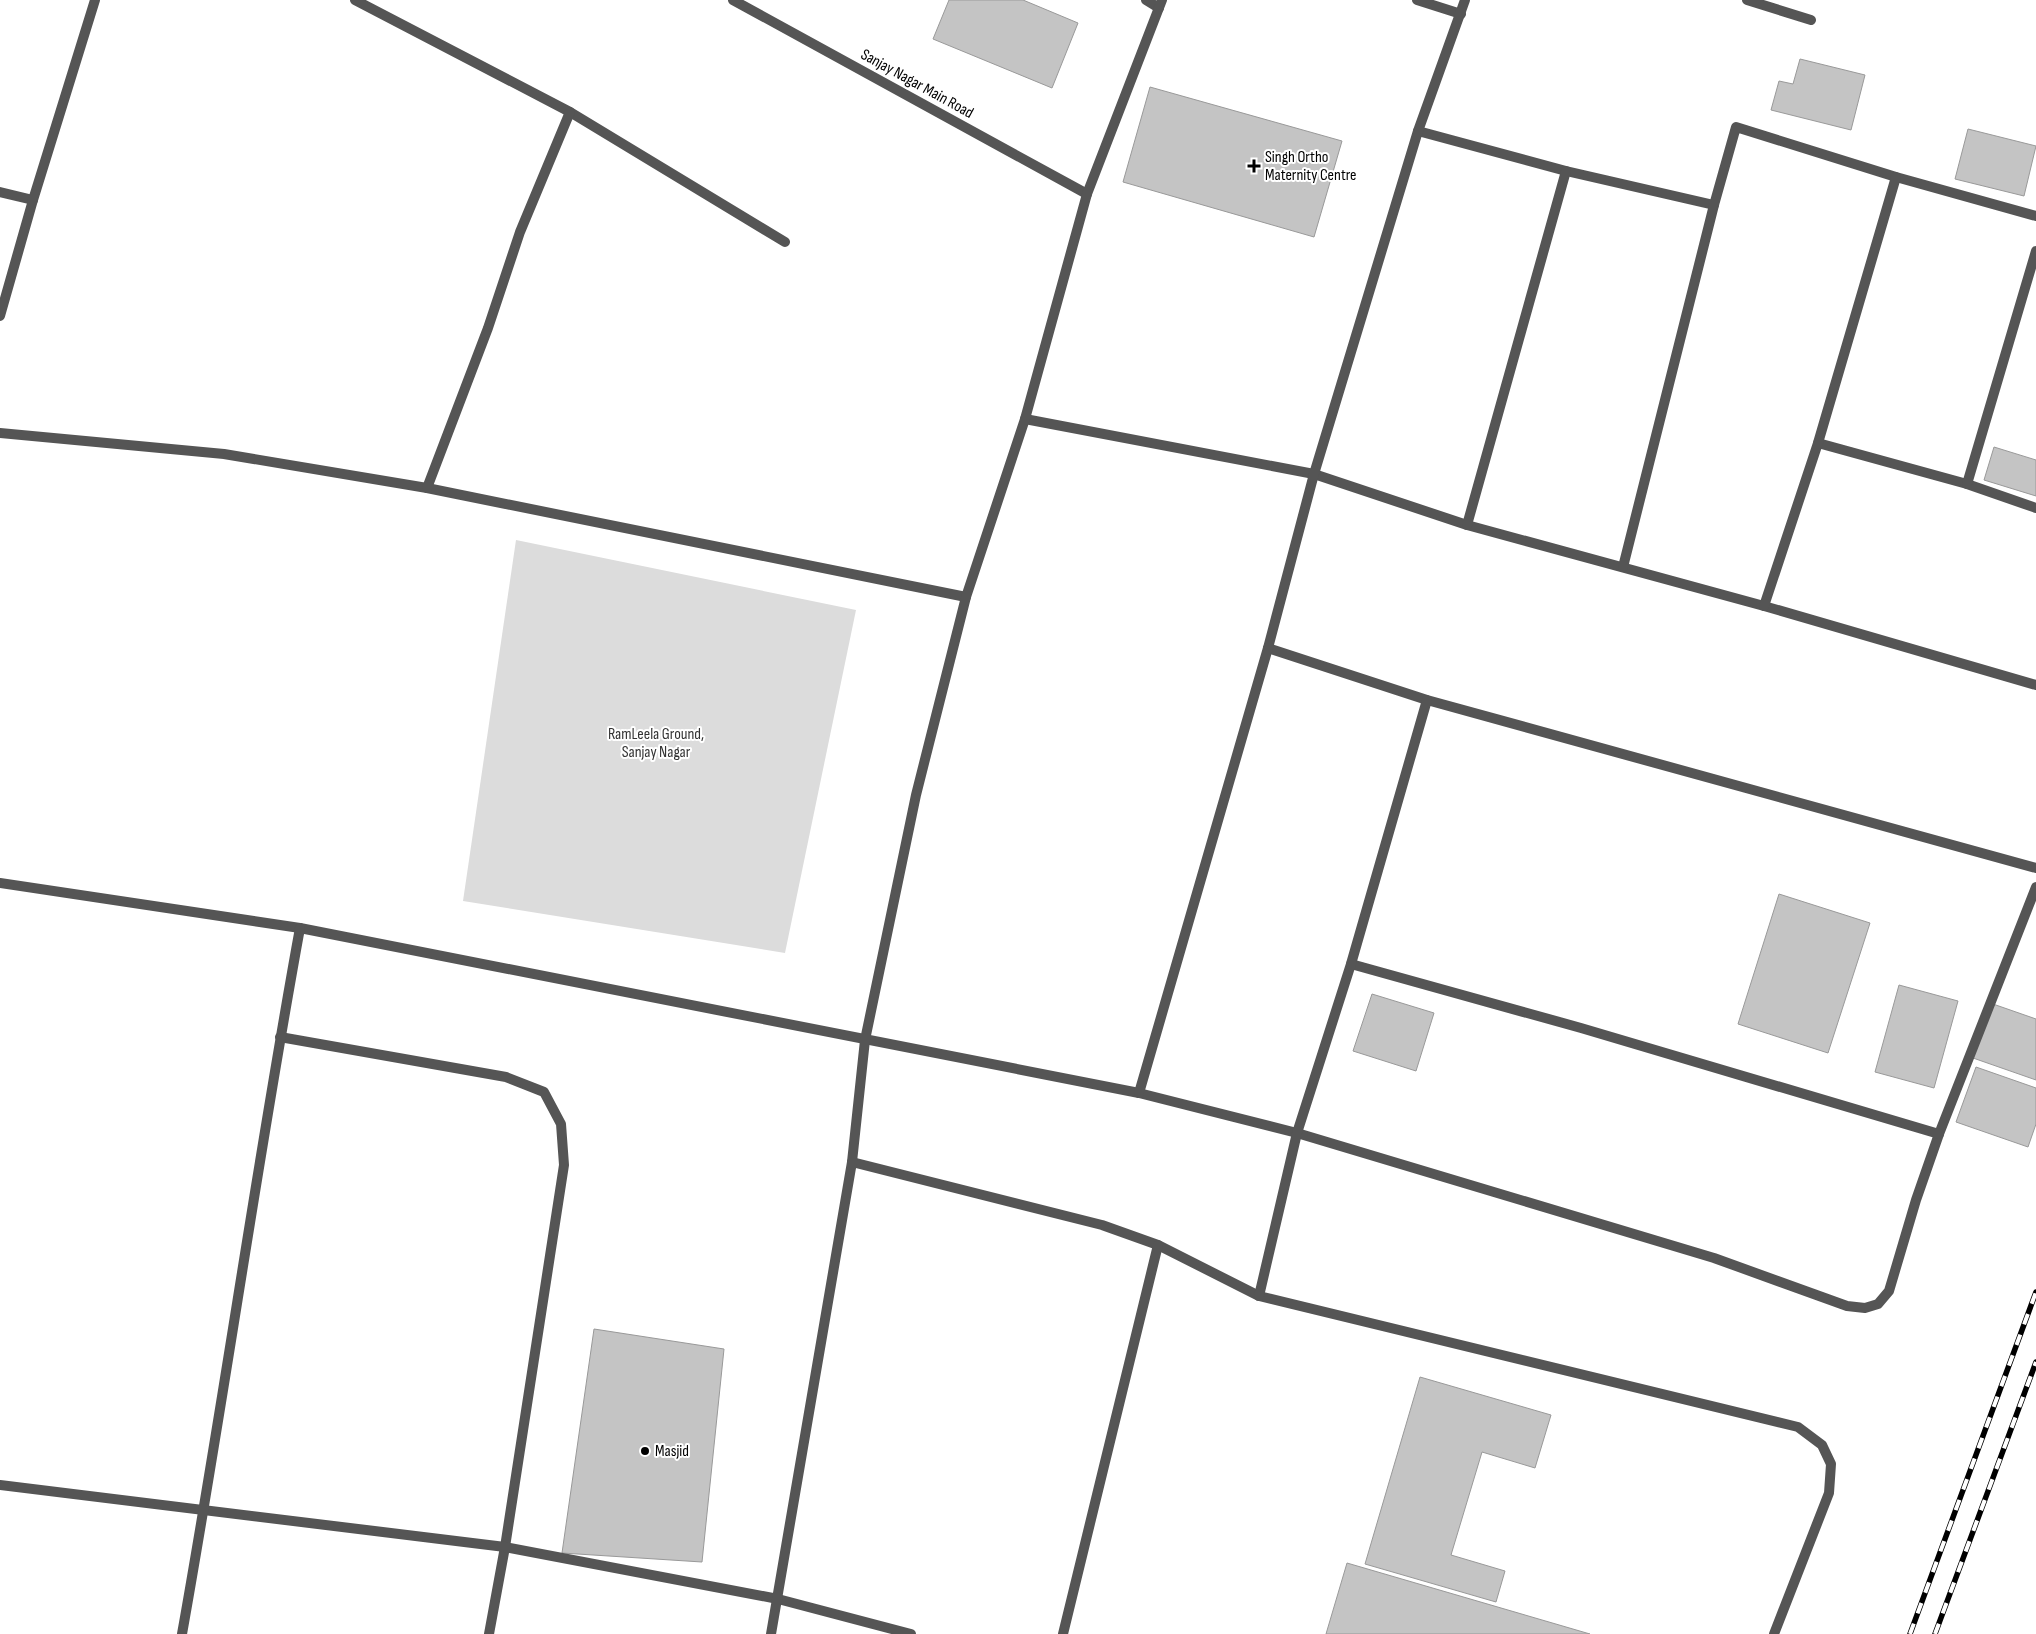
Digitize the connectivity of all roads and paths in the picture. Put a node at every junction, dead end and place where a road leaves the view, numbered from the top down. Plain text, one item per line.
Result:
1 (95, 0) edge
2 (355, 0) edge
3 (733, 0) edge
4 (1146, 0) edge
5 (1417, 0) edge
6 (1465, 0) edge
7 (1747, 0) edge
8 (1161, 4) edge
9 (1461, 14) junction
10 (1811, 20) dead end
11 (570, 112) junction
12 (1418, 131) junction
13 (1566, 171) junction
14 (1896, 177) junction
15 (0, 192) edge
16 (1087, 194) junction
17 (33, 200) junction
18 (1714, 205) junction
19 (2036, 216) edge
20 (785, 242) dead end
21 (2036, 252) edge
22 (0, 316) edge
23 (1025, 419) junction
24 (0, 433) edge
25 (1818, 443) junction
26 (1314, 474) junction
27 (1967, 484) junction
28 (427, 488) junction
29 (2036, 508) edge
30 (1467, 525) junction
31 (1623, 567) junction
32 (966, 597) junction
33 (1764, 606) junction
34 (1268, 648) junction
35 (2036, 686) edge
36 (1427, 700) junction
37 (2036, 868) edge
38 (0, 883) edge
39 (2036, 887) edge
40 (300, 928) junction
41 (1351, 964) junction
42 (280, 1037) junction
43 (865, 1040) junction
44 (1139, 1093) junction
45 (1297, 1133) junction
46 (1938, 1134) junction
47 (852, 1162) junction
48 (1158, 1245) junction
49 (1259, 1296) junction
50 (0, 1485) edge
51 (204, 1511) junction
52 (505, 1547) junction
53 (778, 1599) junction
54 (182, 1634) edge
55 (489, 1634) edge
56 (771, 1634) edge
57 (911, 1634) edge
58 (1064, 1634) edge
59 (1774, 1634) edge

1 - 17 street
2 - 11 street
3 - 16 street, Sanjay Nagar Main Road
4 - 8 street
5 - 9 street
6 - 9 street
7 - 10 street
8 - 16 street
9 - 12 street
11 - 20 street
11 - 28 street
12 - 13 street
12 - 26 street
13 - 18 street
13 - 30 street
14 - 18 street
14 - 19 street
14 - 25 street
15 - 17 street
16 - 23 street
17 - 22 street
18 - 31 street
21 - 27 street
23 - 26 street
23 - 32 street
24 - 28 street
25 - 27 street
25 - 33 street
26 - 30 street
26 - 34 street
27 - 29 street
28 - 32 street
30 - 31 street
31 - 33 street
32 - 43 street
33 - 35 street
34 - 36 street
34 - 44 street
36 - 37 street
36 - 41 street
38 - 40 street
39 - 46 street
40 - 42 street
40 - 43 street
41 - 45 street
41 - 46 street
42 - 51 street
42 - 52 street
43 - 44 street
43 - 47 street
44 - 45 street
45 - 46 street
45 - 49 street
47 - 48 street
47 - 53 street
48 - 49 street
48 - 58 street
49 - 59 street
50 - 51 street
51 - 52 street
51 - 54 street
52 - 53 street
52 - 55 street
53 - 56 street
53 - 57 street

